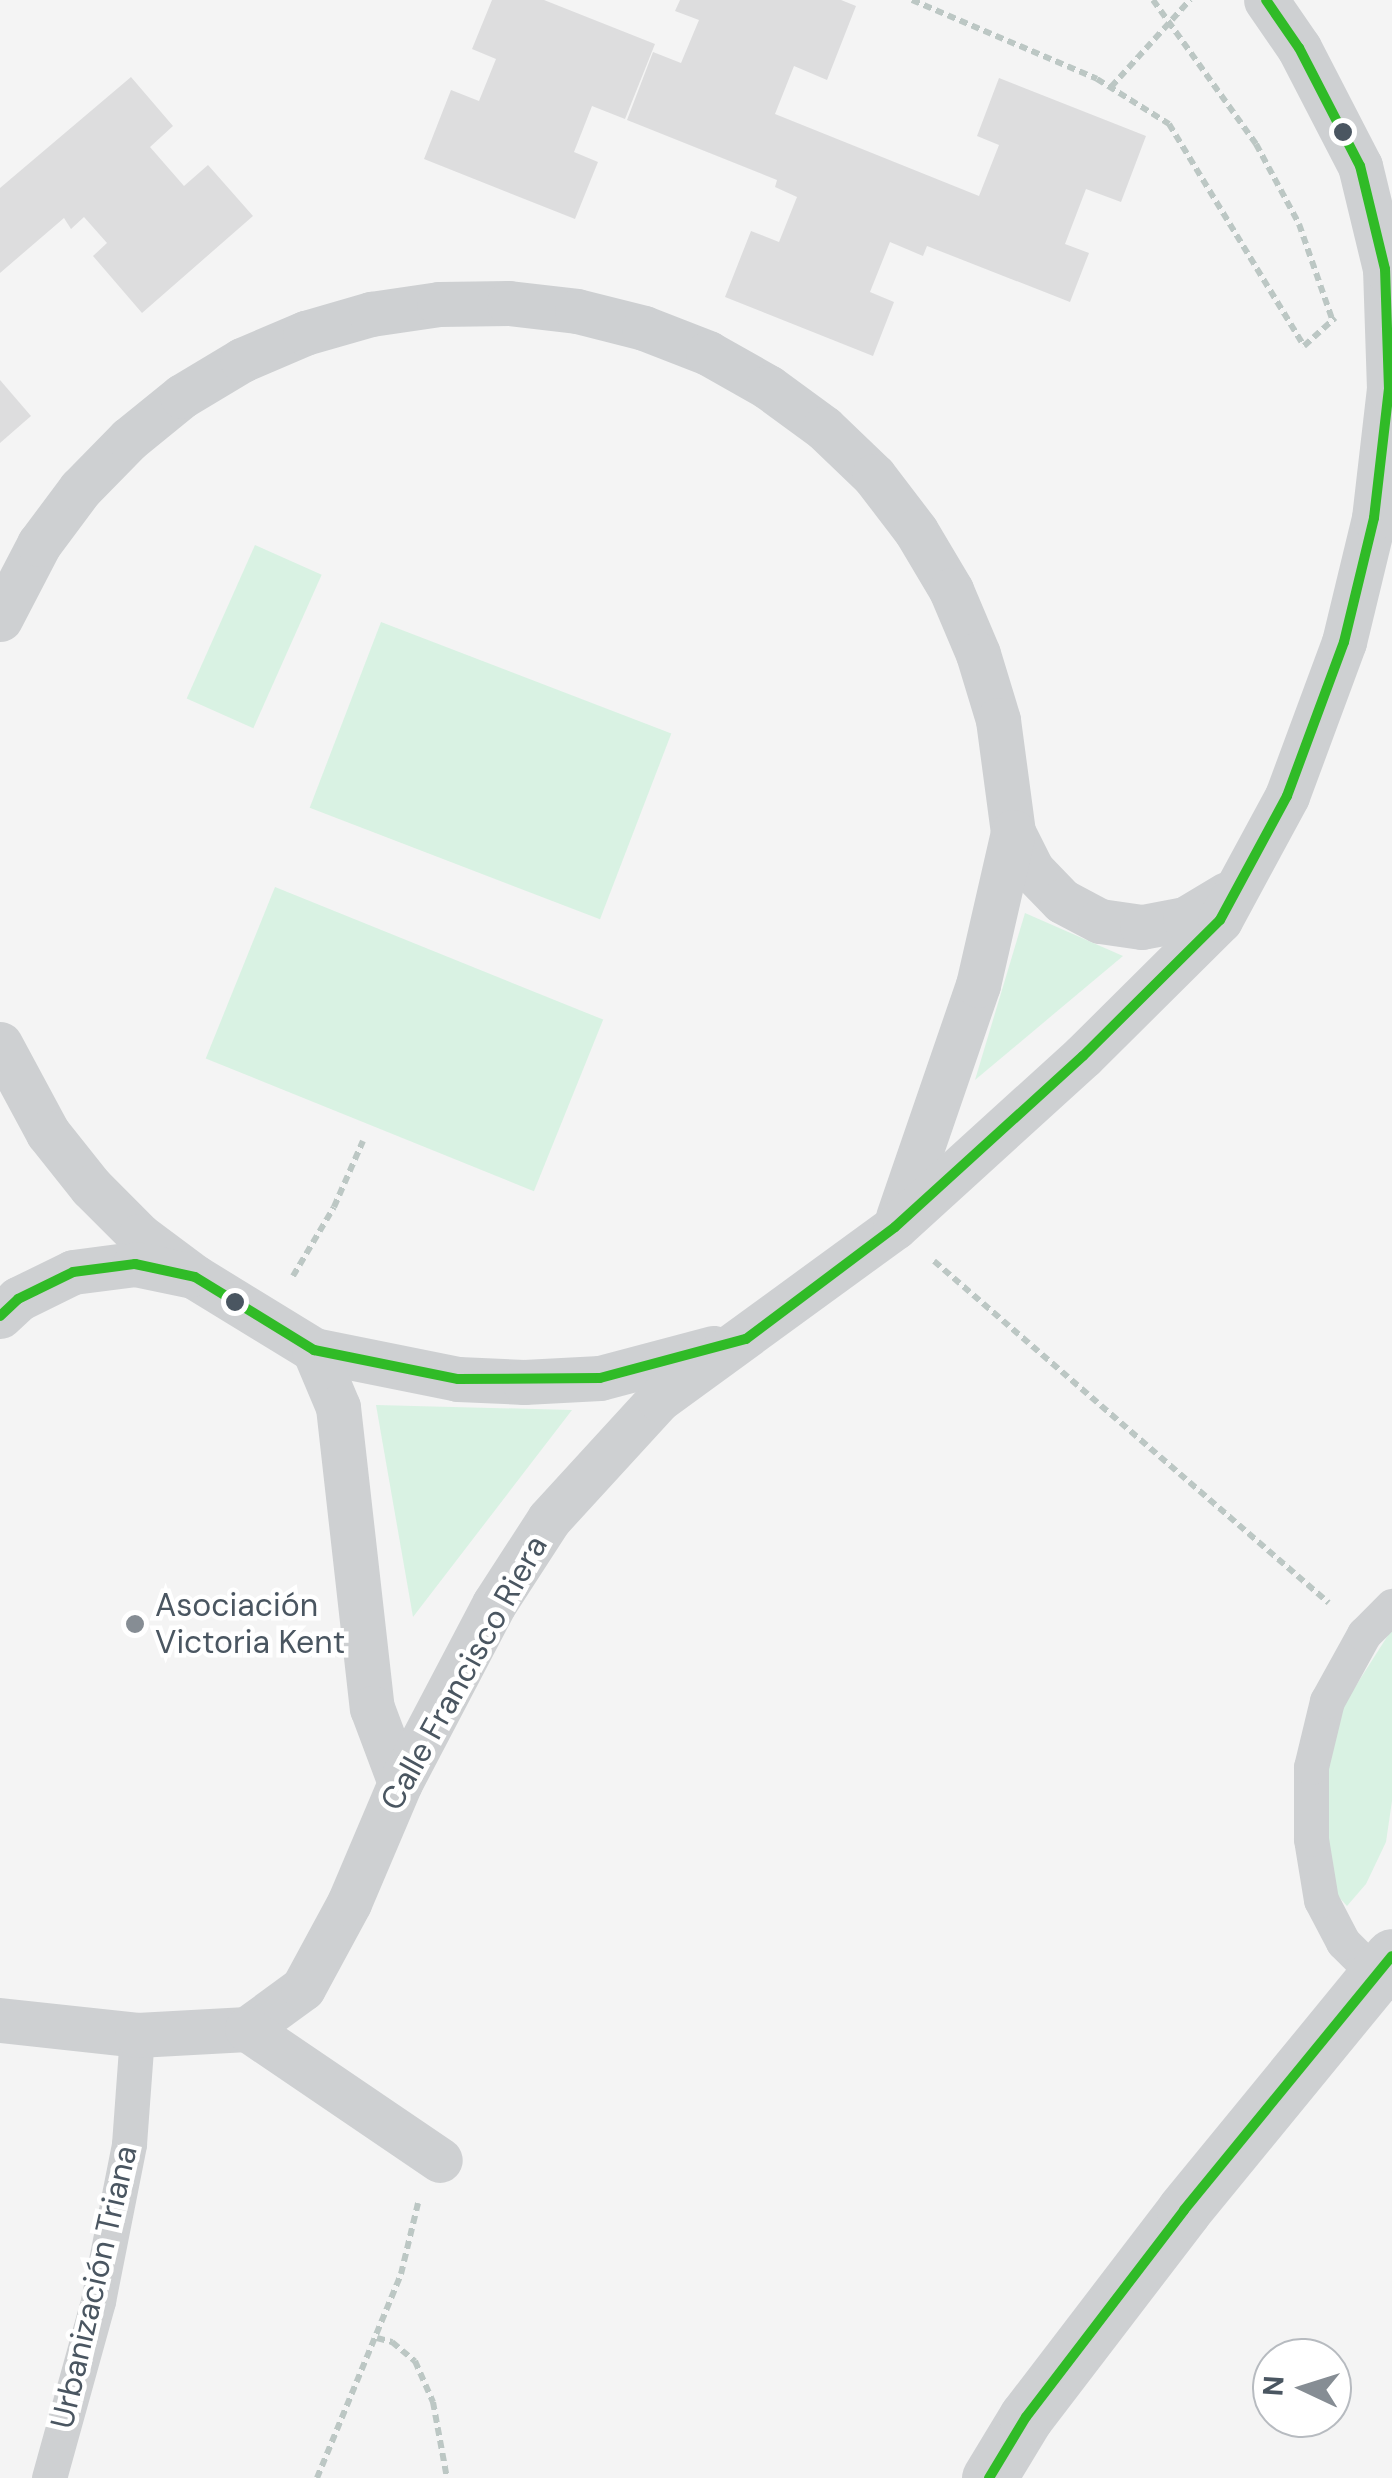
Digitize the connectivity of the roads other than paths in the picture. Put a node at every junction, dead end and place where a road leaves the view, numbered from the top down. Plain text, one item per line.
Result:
1 (1266, 0) edge
2 (0, 618) edge
3 (1013, 832) junction
4 (1252, 866) junction
5 (0, 1044) edge
6 (894, 1226) junction
7 (195, 1277) junction
8 (0, 1316) edge
9 (746, 1339) junction
10 (314, 1350) junction
11 (1392, 1606) edge
12 (400, 1783) junction
13 (1387, 1972) edge
14 (0, 2020) edge
15 (247, 2029) junction
16 (137, 2035) junction
17 (440, 2160) road end
18 (49, 2478) edge
19 (990, 2478) edge

1 - 4 street, Calle Francisco Riera
2 - 3 street
3 - 4 street
3 - 6 street
4 - 6 street, Calle Francisco Riera
5 - 7 street
6 - 9 street, Calle Francisco Riera
7 - 8 street
7 - 10 street
9 - 10 street
9 - 12 street, Calle Francisco Riera
10 - 12 street
11 - 13 street
12 - 15 street, Calle Francisco Riera
13 - 19 street
14 - 16 street
15 - 16 street
15 - 17 street
16 - 18 street, Urbanización Triana

